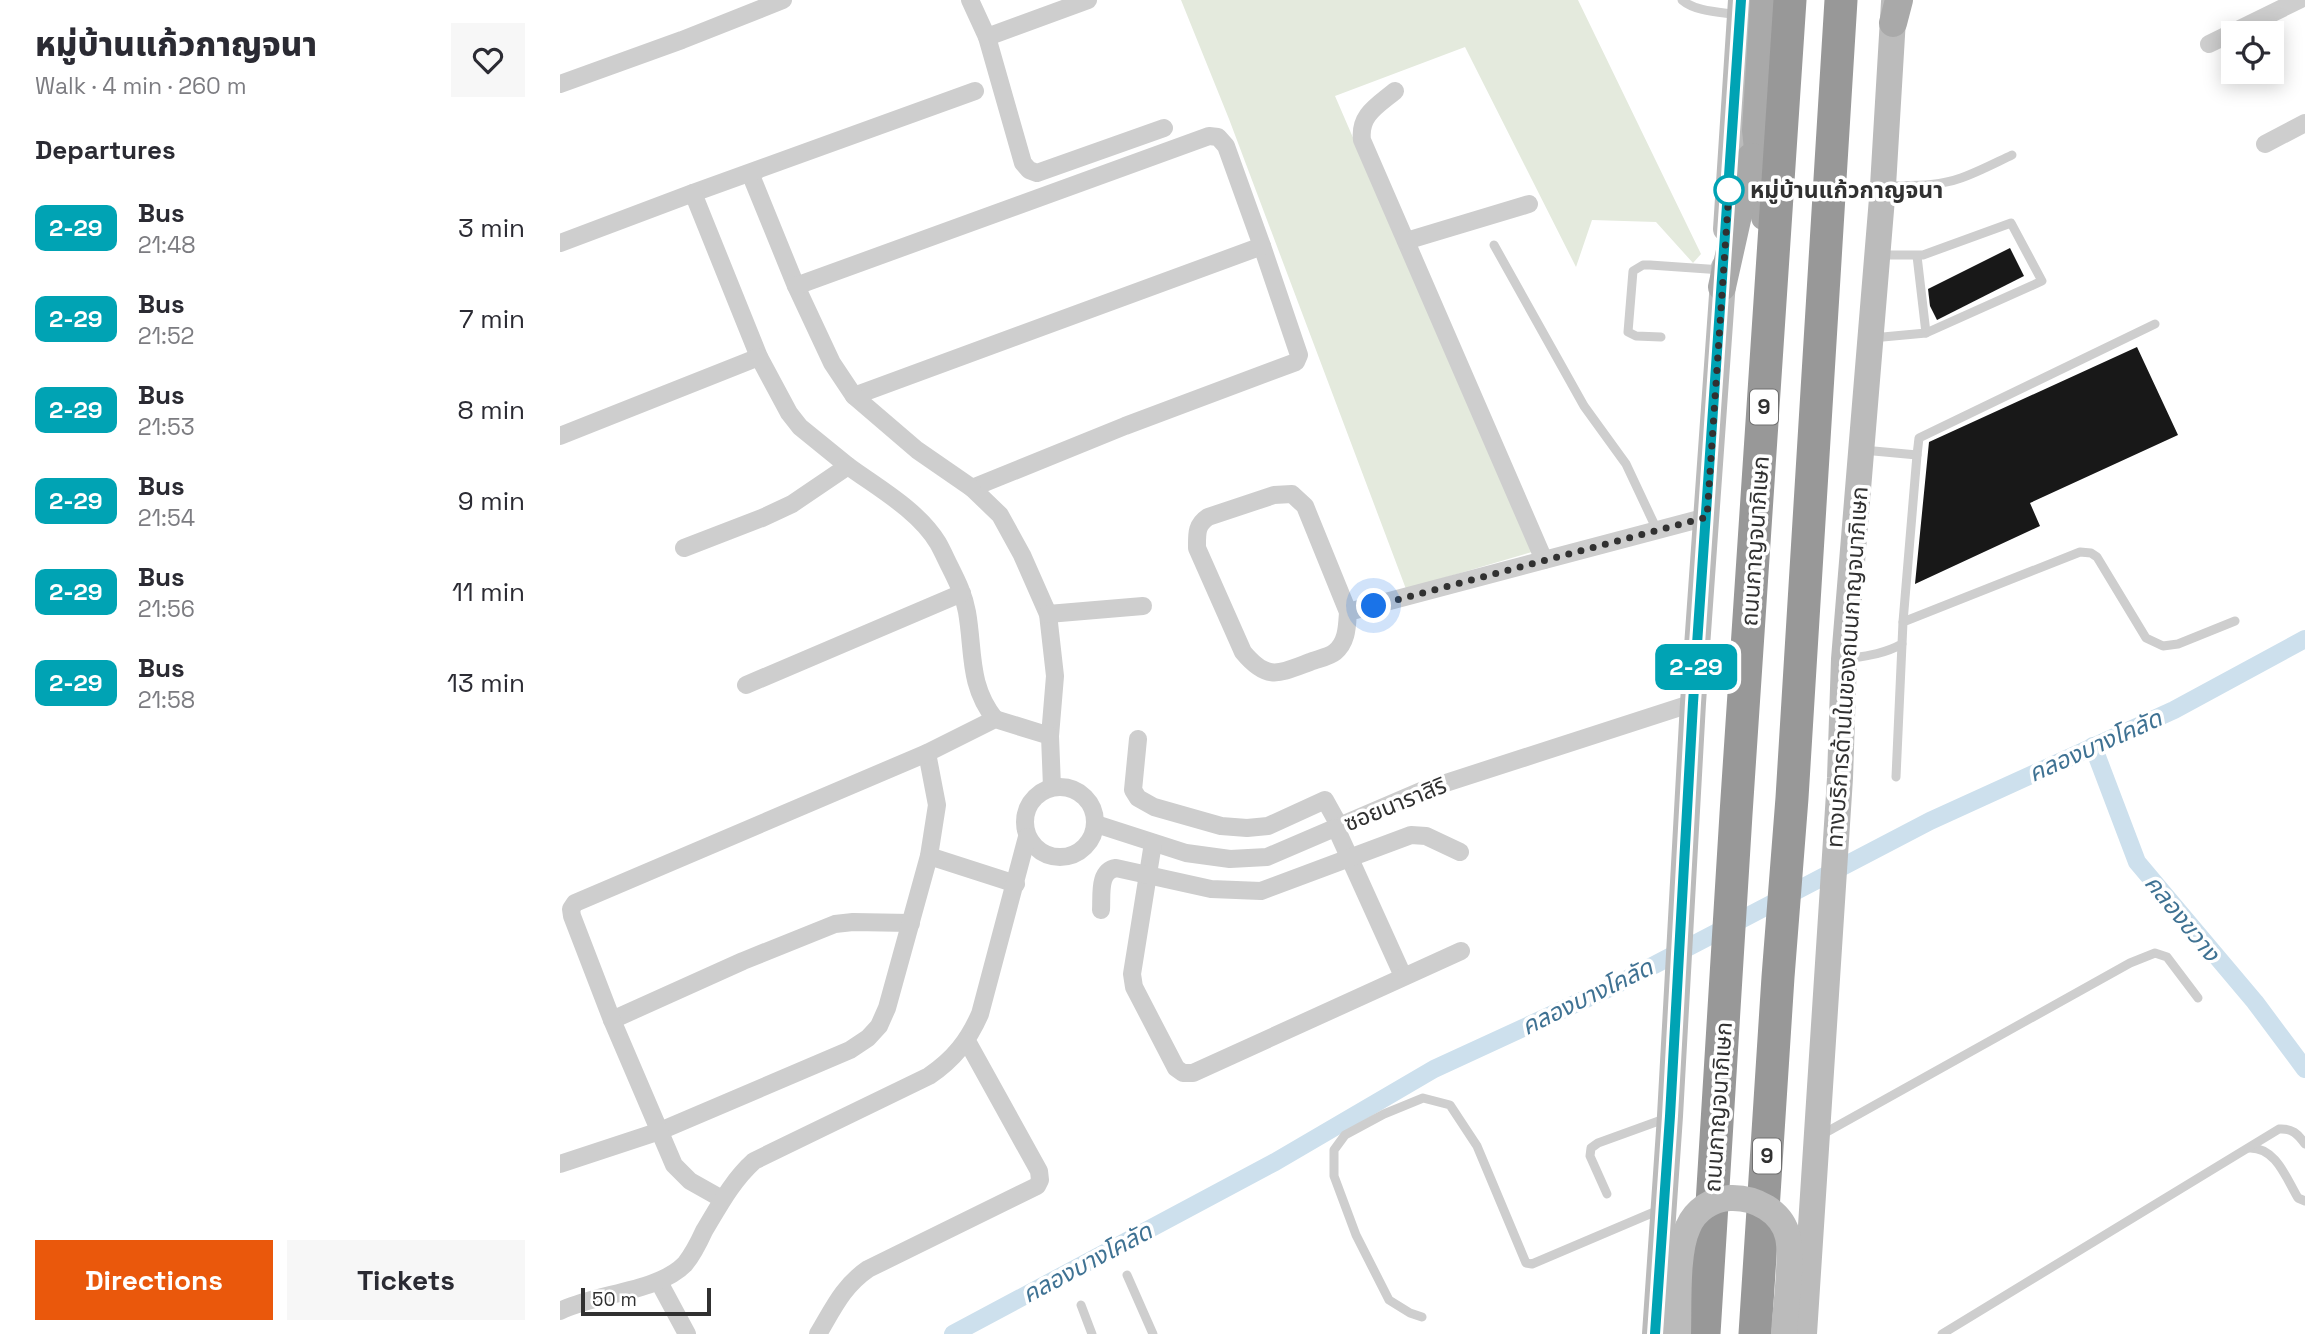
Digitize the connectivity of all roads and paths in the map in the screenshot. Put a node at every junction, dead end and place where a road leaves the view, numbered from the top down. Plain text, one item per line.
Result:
1 (783, 0) edge
2 (970, 0) edge
3 (1088, 0) edge
4 (1682, 0) edge
5 (1764, 0) edge
6 (1790, 0) edge
7 (1841, 0) edge
8 (1862, 0) edge
9 (2299, 0) edge
10 (1895, 8) edge
11 (1748, 15) edge
12 (987, 37) junction
13 (2209, 44) dead end
14 (560, 84) edge
15 (975, 91) dead end
16 (1395, 91) dead end
17 (2305, 123) edge
18 (1164, 128) dead end
19 (1756, 130) junction
20 (2265, 144) dead end
21 (2012, 156) dead end
22 (1830, 157) junction
23 (750, 173) junction
24 (1882, 186) junction
25 (693, 193) junction
26 (1529, 204) dead end
27 (1406, 241) junction
28 (560, 243) edge
29 (1262, 246) junction
30 (1494, 246) dead end
31 (1877, 255) junction
32 (1917, 256) junction
33 (1723, 279) junction
34 (796, 286) junction
35 (1772, 292) junction
36 (2155, 324) dead end
37 (1926, 333) junction
38 (1661, 337) dead end
39 (1870, 338) junction
40 (759, 357) junction
41 (855, 396) junction
42 (560, 436) edge
43 (1861, 450) junction
44 (1917, 455) junction
45 (848, 466) junction
46 (972, 488) junction
47 (1707, 517) junction
48 (1657, 530) junction
49 (684, 548) dead end
50 (1544, 561) junction
51 (962, 593) junction
52 (1143, 606) dead end
53 (1348, 612) junction
54 (1048, 614) junction
55 (2235, 621) dead end
56 (1903, 622) junction
57 (1902, 643) junction
58 (1844, 659) junction
59 (746, 684) dead end
60 (1693, 703) junction
61 (995, 719) junction
62 (1050, 736) junction
63 (1138, 739) dead end
64 (927, 752) junction
65 (1896, 777) dead end
66 (1052, 788) junction
67 (1096, 824) junction
68 (1338, 828) junction
69 (1027, 836) junction
70 (1153, 843) junction
71 (1460, 852) dead end
72 (929, 856) junction
73 (1349, 858) junction
74 (1148, 875) junction
75 (1016, 884) junction
76 (1101, 910) dead end
77 (911, 923) junction
78 (1461, 951) dead end
79 (1403, 976) junction
80 (2198, 998) dead end
81 (612, 1020) junction
82 (967, 1041) junction
83 (1670, 1116) junction
84 (660, 1131) junction
85 (1816, 1137) junction
86 (2305, 1144) edge
87 (2248, 1148) junction
88 (560, 1164) edge
89 (1607, 1194) dead end
90 (722, 1199) junction
91 (2305, 1201) edge
92 (1664, 1208) junction
93 (1127, 1275) dead end
94 (659, 1282) junction
95 (1081, 1305) dead end
96 (560, 1311) edge
97 (1422, 1317) dead end
98 (1961, 1330) edge
99 (687, 1334) edge
100 (818, 1334) edge
101 (1092, 1334) edge
102 (1153, 1334) edge
103 (1655, 1334) edge
104 (1678, 1334) edge
105 (1704, 1334) edge
106 (1755, 1334) edge
107 (1784, 1334) edge
108 (1804, 1334) edge
109 (1942, 1334) edge

1 - 14 street
2 - 12 street
3 - 12 street
4 - 11 lane
5 - 11 main road
6 - 35 highway, ถนนกาญจนาภิเษก / 9
7 - 22 highway, 9
8 - 22 highway
9 - 13 street
10 - 24 main road, ทางบริการด้านในของถนนกาญจนาภิเษก
11 - 19 main road
11 - 33 main road
12 - 18 street
15 - 23 street
16 - 27 street
17 - 20 street
19 - 33 main road
19 - 35 main road
21 - 24 lane
22 - 106 highway, 9
23 - 25 street
23 - 34 street
24 - 31 main road, ทางบริการด้านในของถนนกาญจนาภิเษก
25 - 28 street
25 - 40 street
26 - 27 street
27 - 50 street
29 - 34 street
29 - 41 street
29 - 46 street
30 - 48 lane
31 - 32 lane
31 - 39 main road, ทางบริการด้านในของถนนกาญจนาภิเษก
32 - 37 lane
32 - 37 lane
33 - 38 lane
33 - 47 main road
34 - 41 street
35 - 105 highway, ถนนกาญจนาภิเษก / 9
36 - 44 lane
37 - 39 lane
39 - 43 main road, ทางบริการด้านในของถนนกาญจนาภิเษก
40 - 42 street
40 - 45 street
41 - 46 street
43 - 44 lane
43 - 58 main road, ทางบริการด้านในของถนนกาญจนาภิเษก
44 - 56 lane
45 - 49 street
45 - 51 street
46 - 54 street
47 - 48 street
47 - 60 main road
48 - 50 street
50 - 53 street
51 - 59 street
51 - 61 street
52 - 54 street
53 - 53 street
54 - 62 street
55 - 56 lane
56 - 57 lane
57 - 58 lane
57 - 65 lane
58 - 85 main road, ทางบริการด้านในของถนนกาญจนาภิเษก
60 - 68 street, ซอยนาราสิริ
60 - 83 main road
61 - 62 street
61 - 64 street
62 - 66 street
63 - 68 street
64 - 72 street
64 - 81 street
66 - 67 street
66 - 69 street
67 - 69 street
67 - 70 street, ซอยนาราสิริ
68 - 70 street, ซอยนาราสิริ
68 - 73 street
69 - 75 street
70 - 74 street
71 - 73 street
72 - 75 street
72 - 77 street
73 - 74 street
73 - 79 street
74 - 76 street
74 - 79 street
75 - 82 street
77 - 81 street
77 - 84 street
78 - 79 street
80 - 85 lane
81 - 84 street
82 - 90 street
82 - 100 street
83 - 89 lane
83 - 92 main road
84 - 88 street
84 - 90 street
85 - 108 main road, ทางบริการด้านในของถนนกาญจนาภิเษก
86 - 87 lane
87 - 91 lane
87 - 98 lane
90 - 94 street
92 - 97 lane
92 - 103 main road
93 - 102 lane
94 - 96 street
94 - 99 street
95 - 101 lane
98 - 109 lane
104 - 107 main road, bridge

